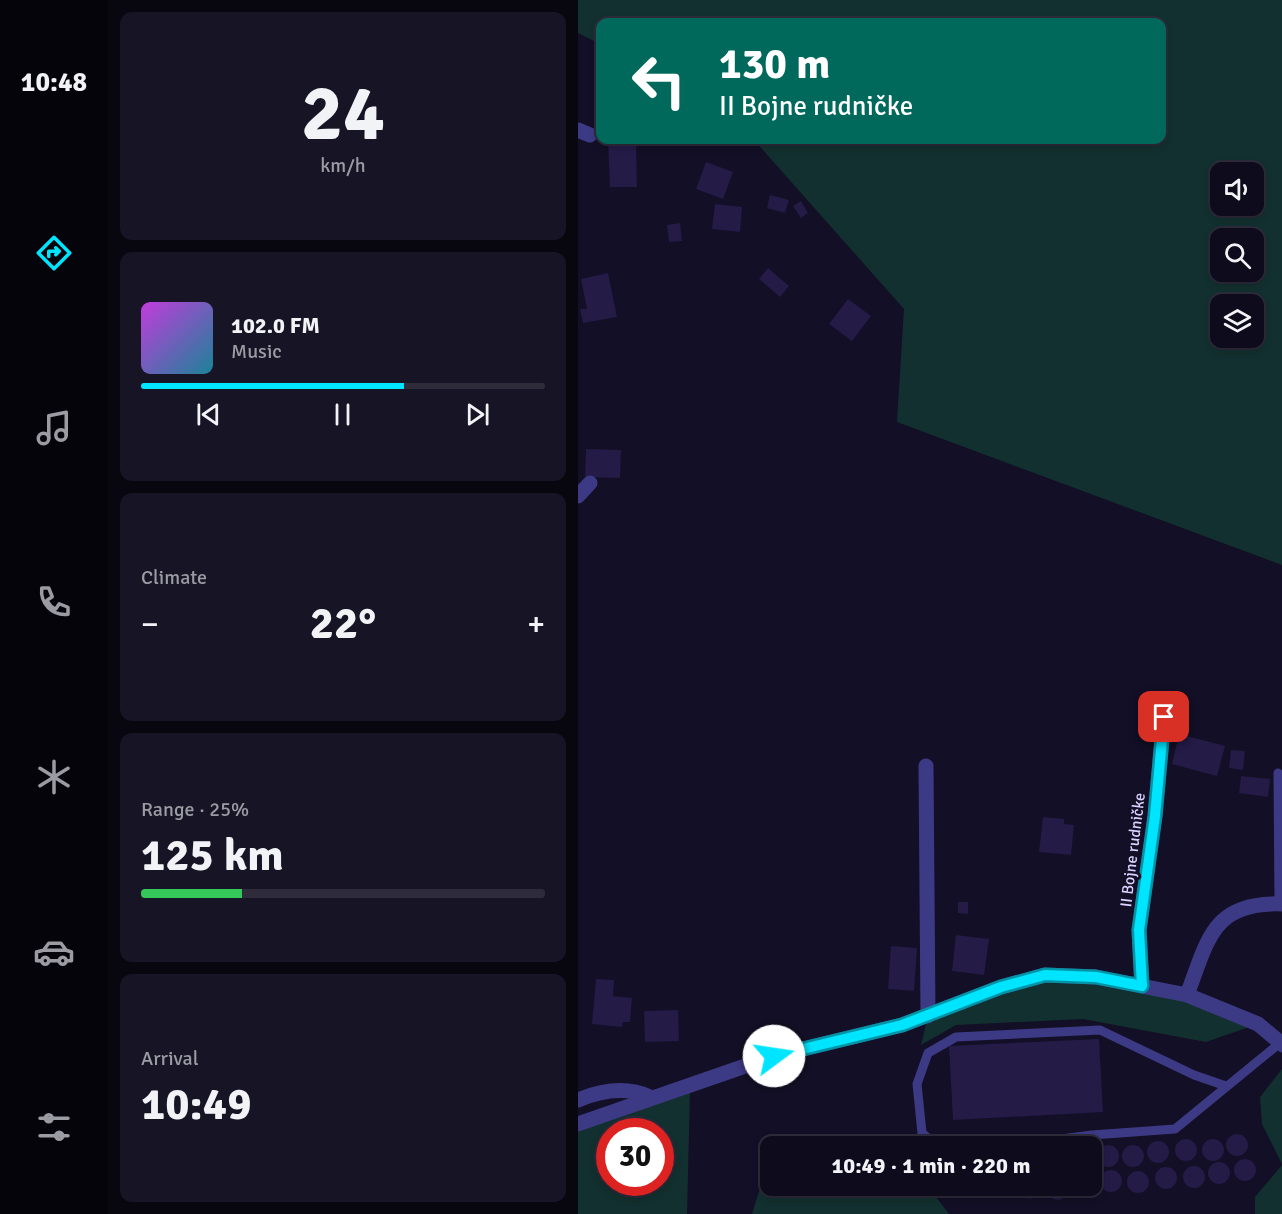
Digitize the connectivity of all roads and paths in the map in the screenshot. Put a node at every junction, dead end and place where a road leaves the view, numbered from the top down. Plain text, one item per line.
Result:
1 (590, 483) dead end
2 (578, 496) edge
3 (1164, 717) dead end
4 (926, 766) dead end
5 (1278, 773) dead end
6 (1281, 904) edge
7 (1142, 986) junction
8 (1187, 995) junction
9 (928, 1016) junction
10 (1281, 1044) edge
11 (1226, 1086) junction
12 (650, 1097) junction
13 (578, 1100) edge
14 (578, 1124) edge
15 (925, 1136) edge
16 (1084, 1136) edge

1 - 2 street
3 - 7 street, II Bojne rudničke
4 - 9 street
5 - 6 lane
6 - 8 street
7 - 8 street
7 - 9 street
8 - 10 street
9 - 12 street
10 - 11 lane
11 - 15 lane
11 - 16 lane
12 - 13 street
12 - 14 street

